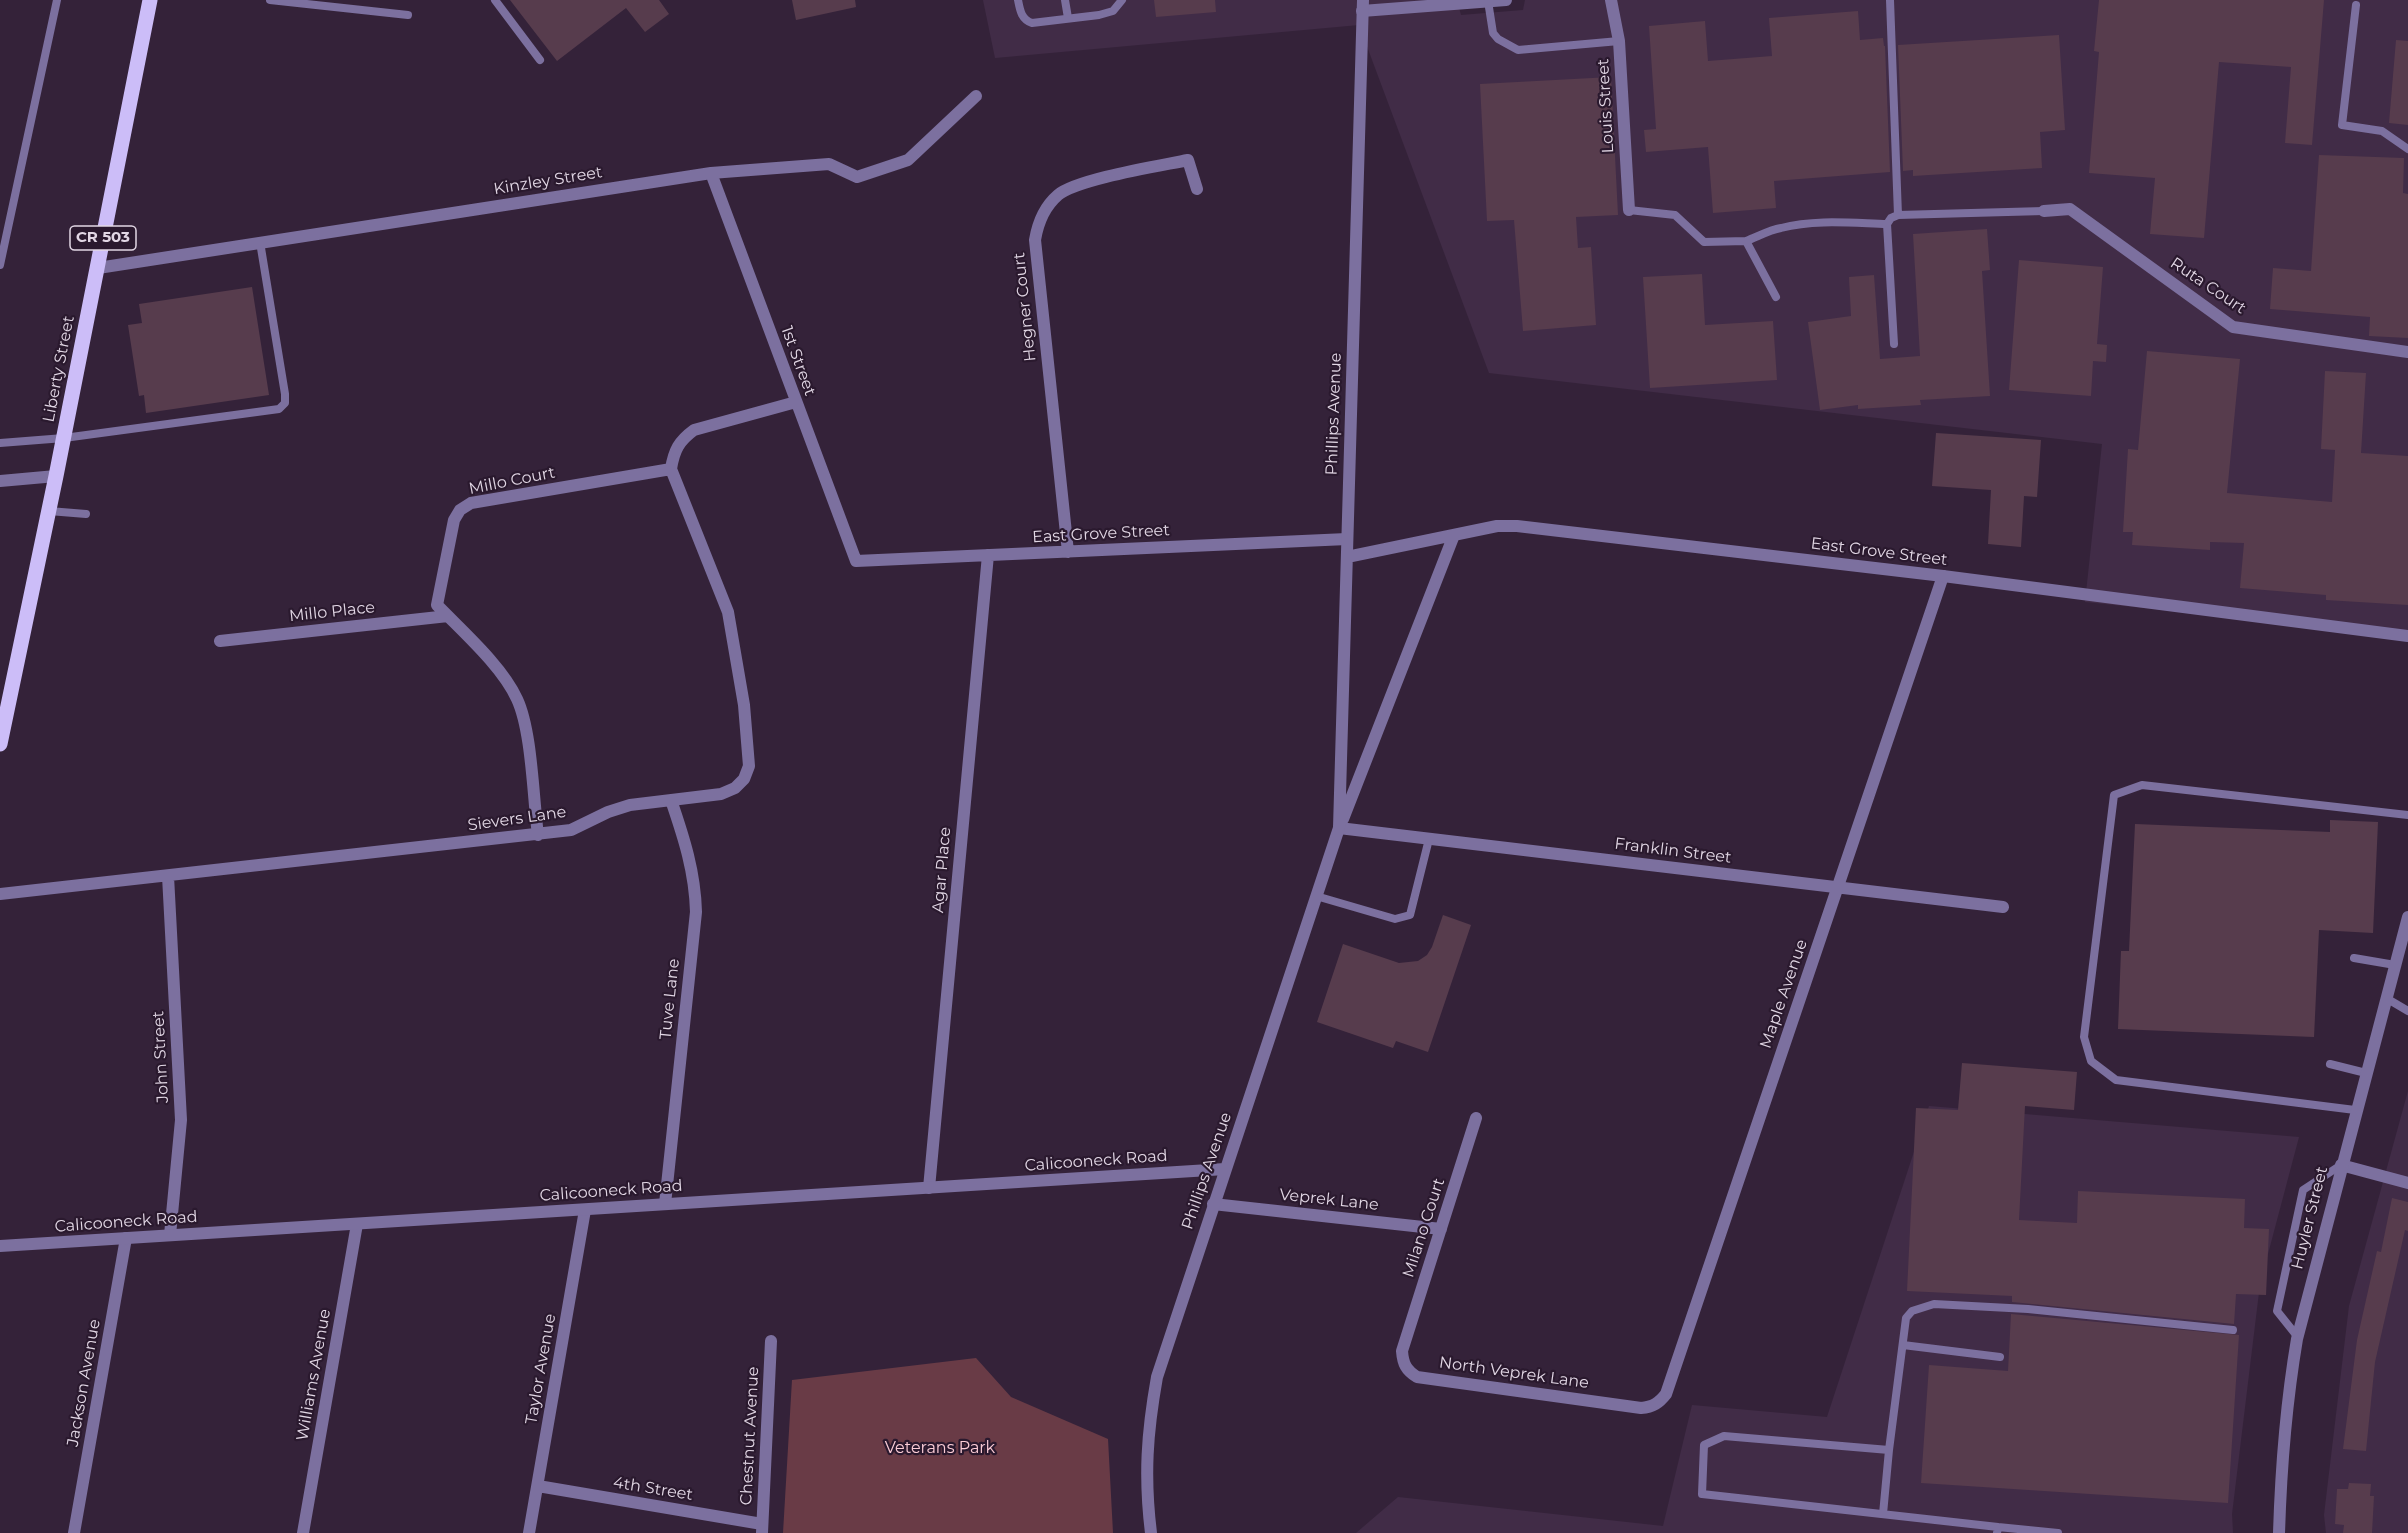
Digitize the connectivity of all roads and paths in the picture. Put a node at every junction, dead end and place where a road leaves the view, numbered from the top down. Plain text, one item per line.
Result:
1 (57, 0) edge
2 (150, 0) edge
3 (270, 0) edge
4 (495, 0) edge
5 (1018, 0) edge
6 (1065, 0) edge
7 (1122, 0) edge
8 (1506, 0) edge
9 (1611, 0) edge
10 (1890, 0) edge
11 (1488, 1) edge
12 (352, 5) edge
13 (1363, 5) edge
14 (2356, 5) dead end
15 (408, 15) dead end
16 (1068, 18) junction
17 (1619, 41) junction
18 (540, 60) dead end
19 (975, 96) dead end
20 (2408, 149) edge
21 (711, 173) junction
22 (1197, 189) dead end
23 (1629, 210) joint
24 (2044, 211) joint
25 (1898, 215) junction
26 (1887, 224) junction
27 (1746, 241) junction
28 (260, 242) junction
29 (0, 265) edge
30 (98, 268) junction
31 (1776, 297) dead end
32 (1894, 344) dead end
33 (2408, 352) edge
34 (796, 402) junction
35 (64, 438) junction
36 (0, 443) edge
37 (670, 469) junction
38 (56, 476) junction
39 (0, 481) edge
40 (49, 511) junction
41 (86, 514) dead end
42 (1454, 535) junction
43 (1347, 539) junction
44 (1068, 552) junction
45 (988, 555) junction
46 (1347, 557) junction
47 (856, 561) joint
48 (1943, 576) junction
49 (448, 616) junction
50 (2408, 636) edge
51 (220, 641) dead end
52 (1, 738) edge
53 (671, 800) junction
54 (2408, 815) edge
55 (1339, 828) junction
56 (538, 835) junction
57 (1429, 839) junction
58 (168, 876) junction
59 (1838, 887) junction
60 (0, 894) edge
61 (1316, 896) junction
62 (2003, 907) dead end
63 (2408, 917) edge
64 (2354, 958) dead end
65 (2395, 965) junction
66 (2386, 998) junction
67 (2408, 1011) edge
68 (2330, 1064) dead end
69 (2366, 1073) junction
70 (2355, 1110) junction
71 (1476, 1118) dead end
72 (2341, 1165) junction
73 (1225, 1169) junction
74 (2408, 1183) edge
75 (929, 1188) junction
76 (665, 1204) junction
77 (1213, 1204) junction
78 (585, 1210) junction
79 (357, 1224) junction
80 (1441, 1229) junction
81 (170, 1235) junction
82 (126, 1238) junction
83 (0, 1246) edge
84 (2233, 1330) dead end
85 (2298, 1336) junction
86 (771, 1341) dead end
87 (1903, 1345) junction
88 (1403, 1348) joint
89 (2000, 1357) dead end
90 (1641, 1408) joint
91 (1889, 1450) junction
92 (538, 1486) junction
93 (1882, 1514) junction
94 (762, 1528) edge
95 (1997, 1530) edge
96 (74, 1533) edge
97 (303, 1533) edge
98 (530, 1533) edge
99 (1151, 1533) edge
100 (2058, 1533) edge
101 (2279, 1533) edge

1 - 29 lane
2 - 30 main road, Liberty Street / CR 503
3 - 12 lane
4 - 18 lane
5 - 16 lane
6 - 16 lane
7 - 16 lane
8 - 11 street
9 - 17 street, Louis Street
10 - 25 lane
11 - 13 street
11 - 17 lane
12 - 15 lane
13 - 43 street, Phillips Avenue
14 - 20 lane
17 - 23 street, Louis Street
19 - 21 street, Kinzley Street
21 - 28 street, Kinzley Street
21 - 34 street, 1st Street
22 - 44 street, Hegner Court
23 - 27 lane
24 - 25 lane
24 - 33 street, Ruta Court
25 - 26 lane
26 - 27 lane
26 - 32 lane
27 - 31 lane
28 - 30 street, Kinzley Street
28 - 35 lane
30 - 35 main road, Liberty Street / CR 503
34 - 37 street
34 - 47 street, 1st Street
35 - 36 lane
35 - 38 main road, Liberty Street / CR 503
37 - 49 street, Millo Court
37 - 53 street, Sievers Lane
38 - 39 street
38 - 40 main road, Liberty Street / CR 503
40 - 41 lane
40 - 52 main road, Liberty Street / CR 503
42 - 46 street, East Grove Street
42 - 48 street, East Grove Street
42 - 55 street, Phillips Avenue
43 - 44 street, East Grove Street
43 - 46 street, Phillips Avenue
44 - 45 street, East Grove Street
45 - 47 street, East Grove Street
45 - 75 street, Agar Place
46 - 55 street, Phillips Avenue
48 - 50 street, East Grove Street
48 - 59 street, Maple Avenue
49 - 51 street, Millo Place
49 - 56 street, Millo Court
53 - 56 street, Sievers Lane
53 - 76 street, Tuve Lane
54 - 70 lane
55 - 57 street, Franklin Street
55 - 61 street, Phillips Avenue
56 - 58 street, Sievers Lane
57 - 59 street, Franklin Street
57 - 61 lane
58 - 60 street, Sievers Lane
58 - 81 street, John Street
59 - 62 street, Franklin Street
59 - 90 street, Maple Avenue
61 - 73 street, Phillips Avenue
63 - 65 street, Huyler Street
64 - 65 lane
65 - 66 street, Huyler Street
66 - 67 lane
66 - 69 street, Huyler Street
68 - 69 lane
69 - 70 street, Huyler Street
70 - 72 street, Huyler Street
71 - 80 street, Milano Court
72 - 74 street
72 - 85 street, Huyler Street
72 - 85 lane
73 - 75 street, Calicooneck Road
73 - 77 street, Phillips Avenue
75 - 76 street, Calicooneck Road
76 - 78 street, Calicooneck Road
77 - 80 street, Veprek Lane
77 - 99 street, Phillips Avenue
78 - 79 street, Calicooneck Road
78 - 92 street, Taylor Avenue
79 - 81 street, Calicooneck Road
79 - 97 street, Williams Avenue
80 - 88 street, Milano Court
81 - 82 street, Calicooneck Road
82 - 83 street, Calicooneck Road
82 - 96 street, Jackson Avenue
84 - 87 lane
85 - 101 street, Huyler Street
86 - 94 street, Chestnut Avenue
87 - 89 lane
87 - 91 lane
88 - 90 street, North Veprek Lane
91 - 93 lane
91 - 93 lane
92 - 94 street, 4th Street
92 - 98 street, Taylor Avenue
93 - 95 lane
95 - 100 lane

